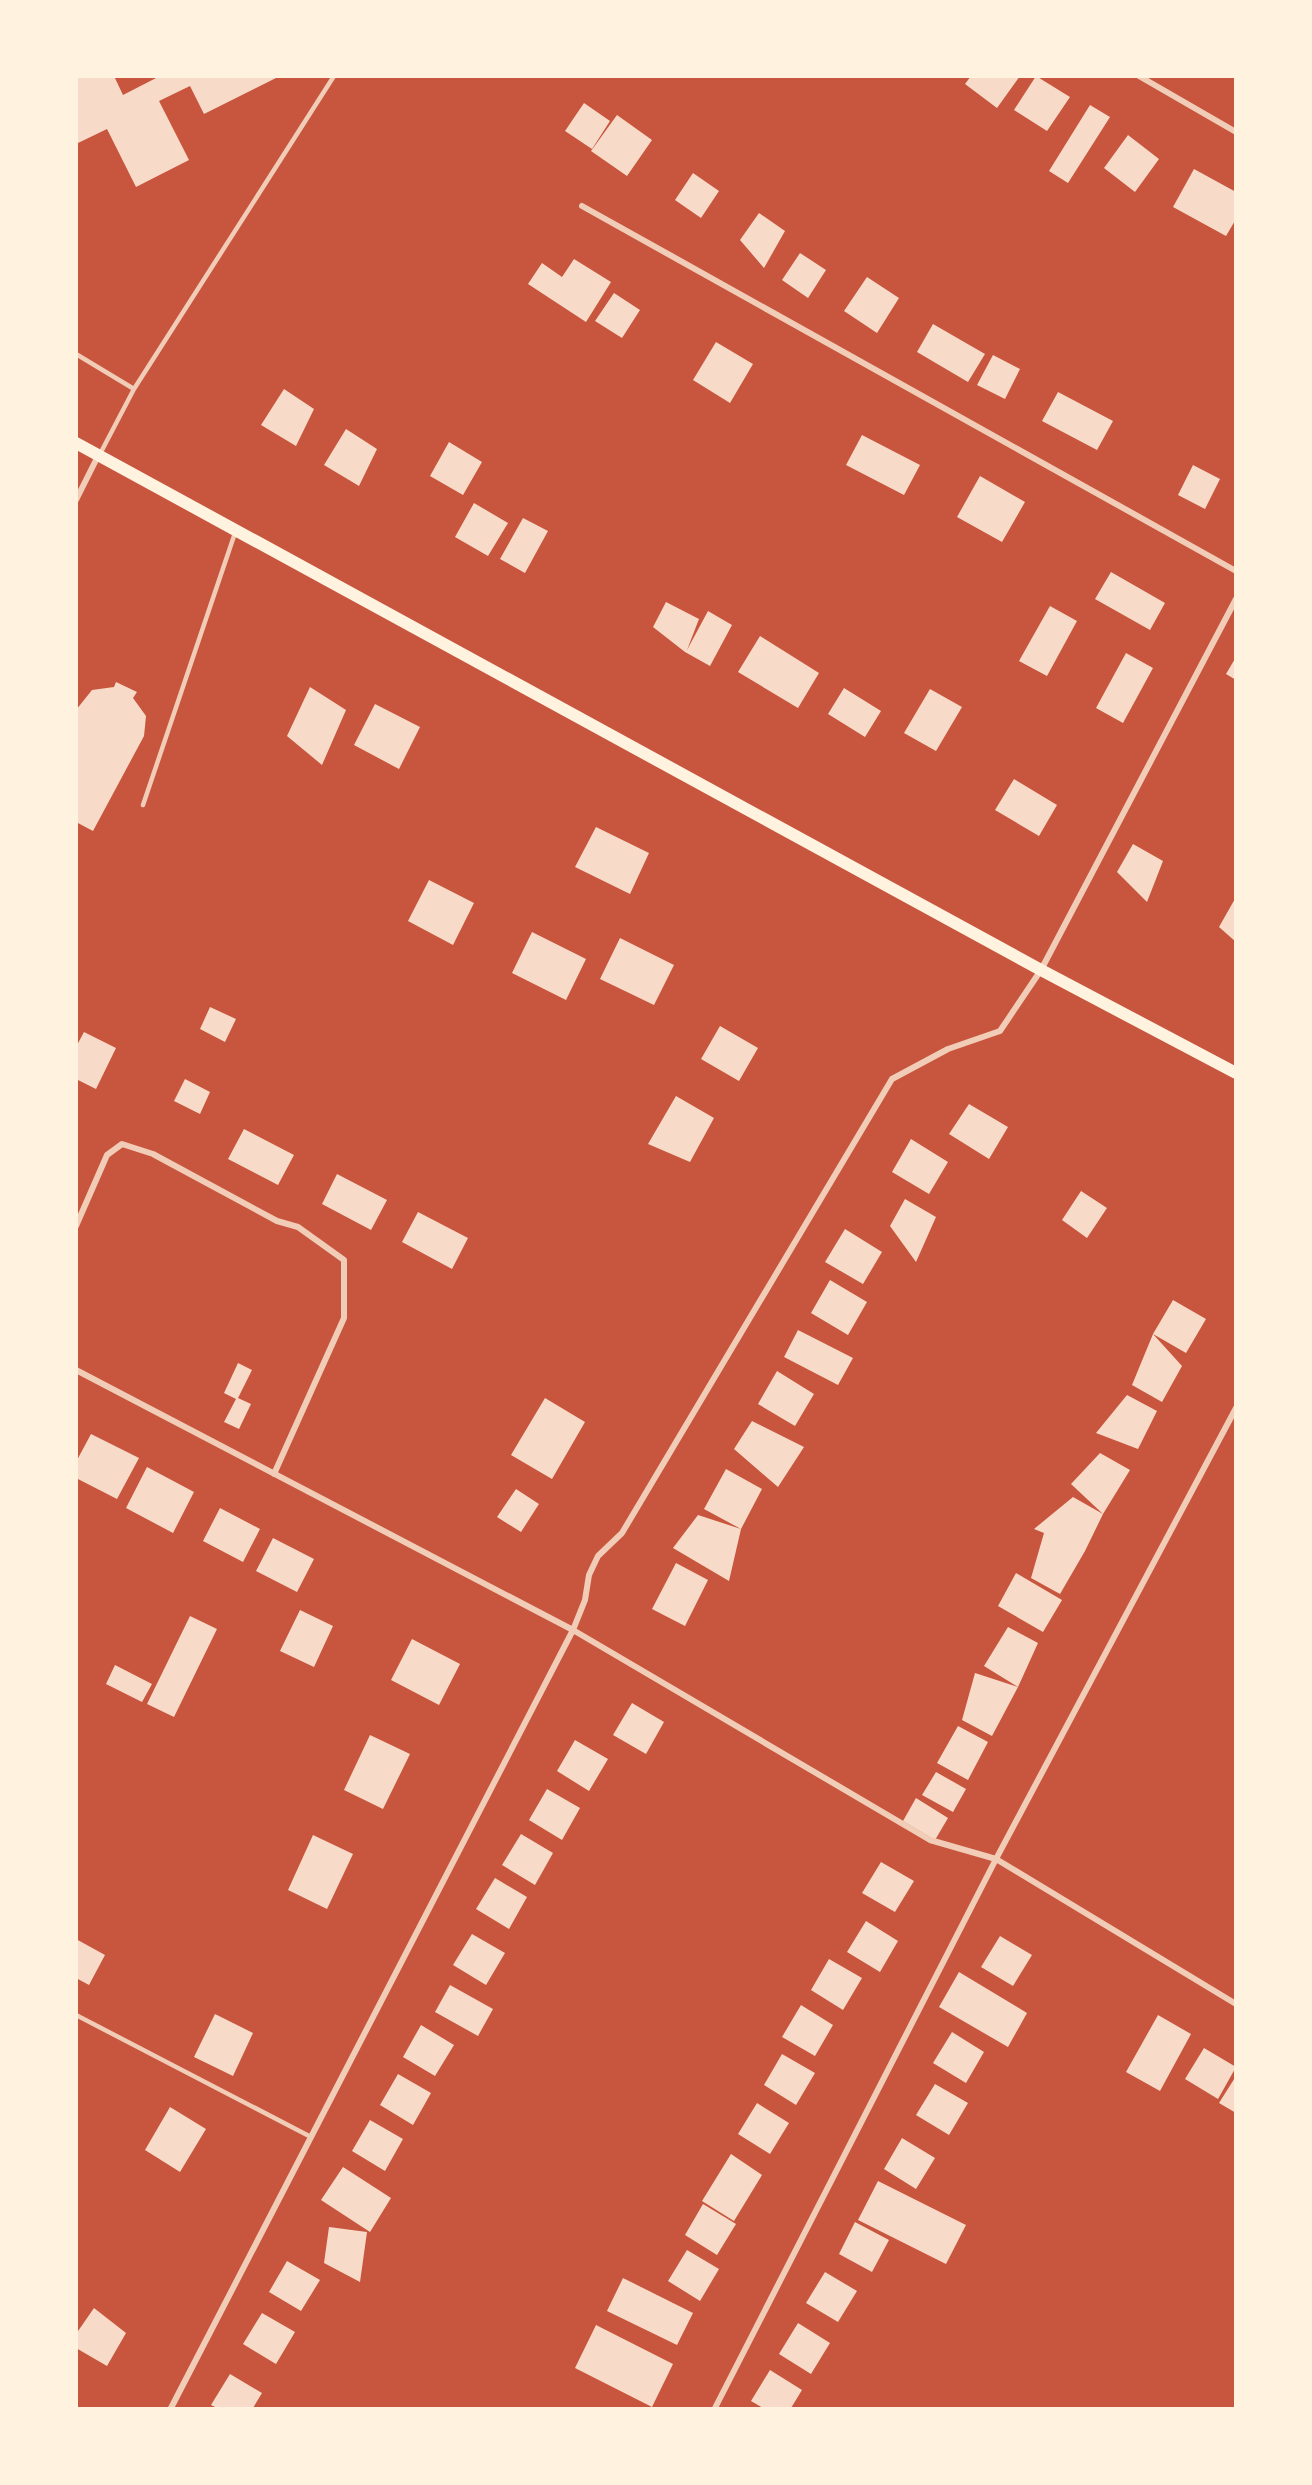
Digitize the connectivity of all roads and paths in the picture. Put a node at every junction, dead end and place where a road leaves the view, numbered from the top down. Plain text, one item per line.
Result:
1 (334, 76) edge
2 (1139, 76) edge
3 (1236, 132) edge
4 (582, 206) dead end
5 (76, 354) edge
6 (134, 389) junction
7 (76, 443) edge
8 (99, 455) junction
9 (76, 500) edge
10 (235, 530) junction
11 (1236, 571) edge
12 (1236, 599) edge
13 (143, 805) dead end
14 (1041, 970) junction
15 (1236, 1073) edge
16 (76, 1226) edge
17 (76, 1370) edge
18 (1236, 1408) edge
19 (274, 1474) junction
20 (573, 1630) junction
21 (996, 1859) junction
22 (1236, 2004) edge
23 (76, 2015) edge
24 (311, 2137) junction
25 (171, 2409) edge
26 (716, 2409) edge

1 - 6 lane
2 - 3 street
4 - 11 street
5 - 6 lane
6 - 8 lane
7 - 8 main road
8 - 9 street
8 - 10 main road
10 - 13 lane
10 - 14 main road
12 - 14 street
14 - 15 main road
14 - 20 street
16 - 19 street
17 - 19 street
18 - 21 street
19 - 20 street
20 - 21 street
20 - 24 street
21 - 22 street
21 - 26 street
23 - 24 lane
24 - 25 street

